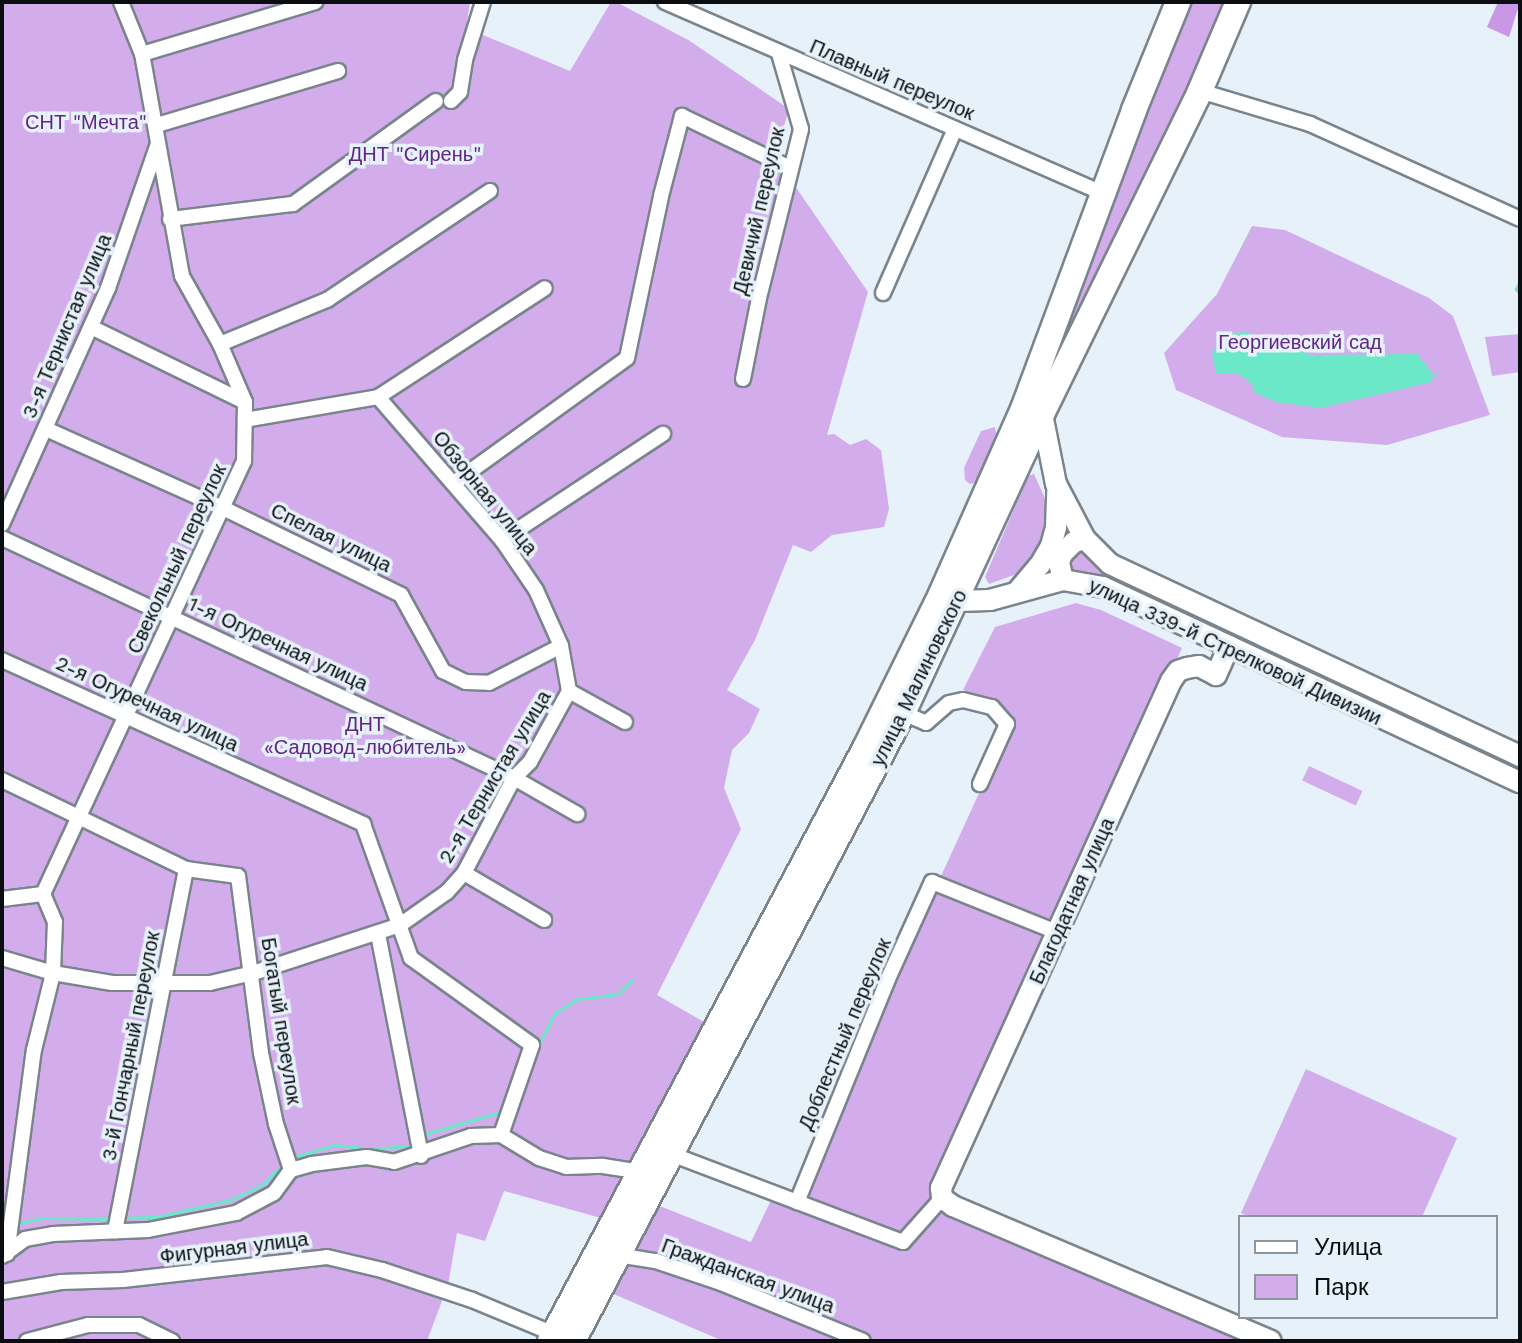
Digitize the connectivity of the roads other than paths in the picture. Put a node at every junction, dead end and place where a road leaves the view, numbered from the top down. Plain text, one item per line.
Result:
1 (121, 2) edge
2 (315, 2) edge
3 (483, 2) edge
4 (665, 2) edge
5 (1178, 2) edge
6 (1238, 2) edge
7 (142, 54) junction
8 (779, 54) junction
9 (338, 71) dead end
10 (1200, 91) junction
11 (955, 129) junction
12 (158, 132) junction
13 (790, 168) junction
14 (490, 191) dead end
15 (1103, 193) junction
16 (170, 219) junction
17 (1520, 219) edge
18 (545, 288) dead end
19 (883, 293) dead end
20 (91, 327) junction
21 (220, 344) junction
22 (743, 379) dead end
23 (378, 397) junction
24 (245, 402) junction
25 (1042, 414) junction
26 (245, 420) junction
27 (46, 429) junction
28 (663, 434) dead end
29 (454, 483) junction
30 (1056, 484) junction
31 (223, 508) junction
32 (2, 524) edge
33 (2, 538) edge
34 (1085, 539) junction
35 (502, 540) junction
36 (1063, 580) junction
37 (1015, 594) junction
38 (949, 597) junction
39 (174, 617) junction
40 (561, 646) junction
41 (1229, 646) junction
42 (2, 660) edge
43 (1368, 686) junction
44 (569, 691) junction
45 (1399, 700) junction
46 (1357, 707) junction
47 (903, 713) junction
48 (126, 716) junction
49 (625, 722) dead end
50 (1389, 722) junction
51 (1520, 756) edge
52 (514, 778) junction
53 (2, 780) edge
54 (1520, 782) edge
55 (980, 784) dead end
56 (577, 814) dead end
57 (78, 815) junction
58 (186, 869) junction
59 (464, 873) junction
60 (43, 894) junction
61 (2, 899) edge
62 (544, 920) dead end
63 (400, 925) junction
64 (1059, 933) junction
65 (378, 934) junction
66 (2, 958) edge
67 (53, 973) junction
68 (253, 973) junction
69 (163, 984) junction
70 (501, 1135) junction
71 (671, 1154) junction
72 (421, 1156) junction
73 (291, 1170) junction
74 (641, 1172) junction
75 (942, 1198) junction
76 (797, 1202) junction
77 (115, 1231) junction
78 (4, 1255) edge
79 (617, 1255) junction
80 (2, 1292) edge
81 (1246, 1336) edge
82 (559, 1339) edge
83 (27, 1341) edge
84 (172, 1341) edge
85 (863, 1341) edge
86 (1271, 1341) edge

1 - 7 street, Свекольный переулок
2 - 7 street
3 - 16 street
4 - 8 street, Плавный переулок
5 - 15 highway, улица Малиновского
6 - 10 highway, улица Малиновского
7 - 12 street, Свекольный переулок
8 - 11 street, Плавный переулок
8 - 13 street, Девичий переулок
9 - 12 street
10 - 17 street
10 - 25 highway, улица Малиновского
11 - 15 street, Плавный переулок
11 - 19 street
12 - 16 street, Свекольный переулок
12 - 20 street, 3-я Тернистая улица
13 - 22 street, Девичий переулок
13 - 29 street
14 - 21 street
15 - 38 highway, улица Малиновского
16 - 21 street, Свекольный переулок
18 - 23 street
20 - 24 street
20 - 27 street, 3-я Тернистая улица
21 - 24 street, Свекольный переулок
23 - 26 street
23 - 29 street, Обзорная улица
24 - 26 street, Свекольный переулок
25 - 30 main road, улица 339-й Стрелковой Дивизии
25 - 38 highway, улица Малиновского
26 - 31 street, Свекольный переулок
27 - 31 street, Спелая улица
27 - 32 street, 3-я Тернистая улица
28 - 35 street
29 - 35 street, Обзорная улица
30 - 34 main road, улица 339-й Стрелковой Дивизии
30 - 37 main road
31 - 39 street, Свекольный переулок
31 - 40 street, Спелая улица
33 - 39 street, 1-я Огуречная улица
34 - 36 main road
34 - 43 main road, улица 339-й Стрелковой Дивизии
35 - 40 street, Обзорная улица
36 - 37 main road, улица 339-й Стрелковой Дивизии
36 - 41 main road, улица 339-й Стрелковой Дивизии
37 - 38 main road, улица 339-й Стрелковой Дивизии
38 - 47 highway, улица Малиновского
38 - 74 highway, улица Малиновского
39 - 48 street, Свекольный переулок
39 - 52 street, 1-я Огуречная улица
40 - 44 street, Обзорная улица
41 - 46 main road, улица 339-й Стрелковой Дивизии
41 - 64 main road, Благодатная улица
42 - 48 street, 2-я Огуречная улица
43 - 45 main road, улица 339-й Стрелковой Дивизии
43 - 46 main road
44 - 49 street
44 - 52 street, 2-я Тернистая улица
45 - 50 main road
45 - 51 main road, улица 339-й Стрелковой Дивизии
46 - 50 main road, улица 339-й Стрелковой Дивизии
47 - 55 street
47 - 71 highway, улица Малиновского
48 - 57 street, Свекольный переулок
48 - 63 street, 2-я Огуречная улица
50 - 54 main road, улица 339-й Стрелковой Дивизии
52 - 56 street, 1-я Огуречная улица
52 - 59 street, 2-я Тернистая улица
53 - 57 street
57 - 58 street
57 - 60 street, Свекольный переулок
58 - 68 street, Богатый переулок
58 - 69 street, 3-й Гончарный переулок
59 - 62 street
59 - 63 street, 2-я Тернистая улица
60 - 61 street
60 - 67 street
63 - 65 street, 2-я Тернистая улица
63 - 70 street
64 - 75 main road, Благодатная улица
64 - 76 street, Доблестный переулок
65 - 68 street, 2-я Тернистая улица
65 - 72 street
66 - 67 street, 2-я Тернистая улица
67 - 69 street, 2-я Тернистая улица
67 - 78 street
68 - 69 street, 2-я Тернистая улица
68 - 73 street, Богатый переулок
69 - 77 street, 3-й Гончарный переулок
70 - 72 street
70 - 74 street
71 - 76 street, Благодатная улица
71 - 79 highway, улица Малиновского
72 - 73 street
73 - 77 street
74 - 82 highway, улица Малиновского
75 - 76 street, Благодатная улица
75 - 81 main road
77 - 78 street
79 - 82 highway, улица Малиновского
79 - 85 street, Гражданская улица
80 - 82 street, Фигурная улица
81 - 86 main road
83 - 84 street

